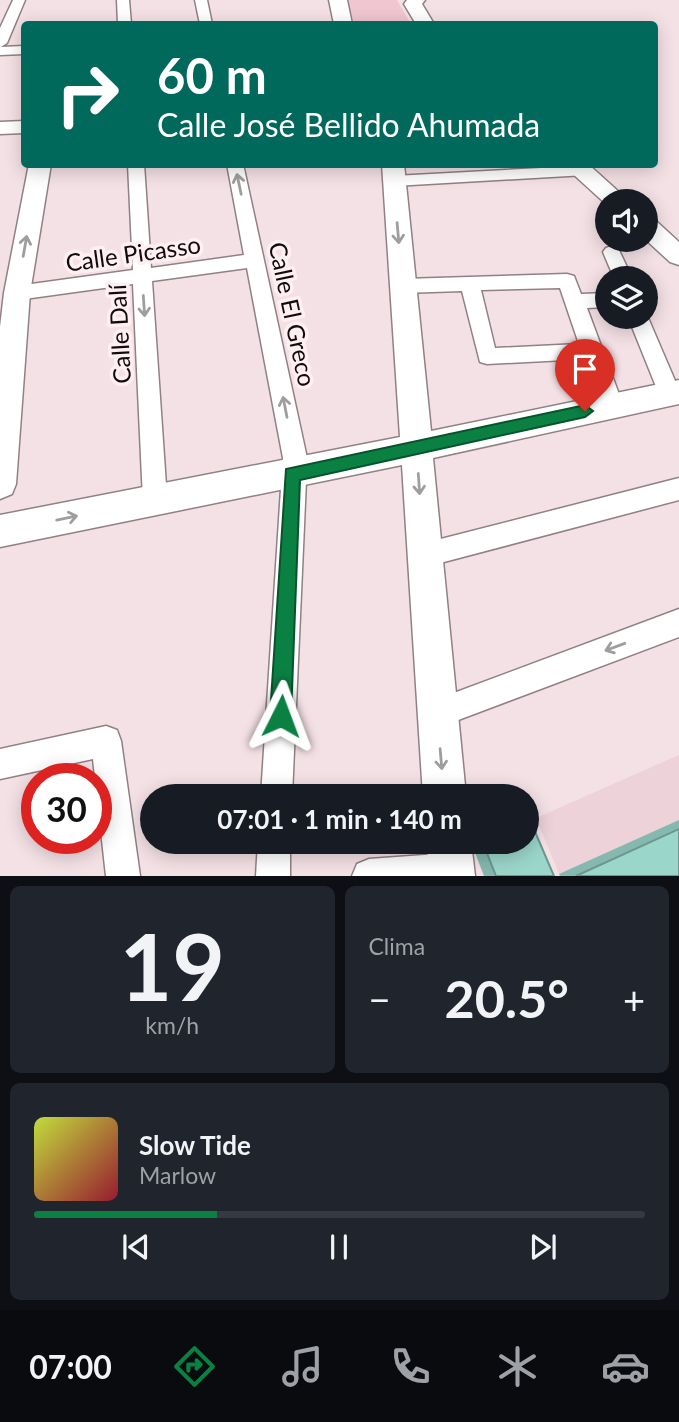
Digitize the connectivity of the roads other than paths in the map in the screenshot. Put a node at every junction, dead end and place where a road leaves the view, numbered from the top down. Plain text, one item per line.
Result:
1 (19, 0) edge
2 (123, 0) edge
3 (201, 0) edge
4 (338, 0) edge
5 (413, 1) edge
6 (125, 21) edge
7 (205, 21) edge
8 (342, 21) edge
9 (423, 21) edge
10 (0, 43) edge
11 (21, 50) edge
12 (0, 51) edge
13 (21, 127) edge
14 (0, 128) edge
15 (39, 168) edge
16 (136, 168) edge
17 (236, 168) edge
18 (577, 168) edge
19 (393, 173) edge
20 (602, 189) edge
21 (658, 237) edge
22 (612, 252) dead end
23 (679, 256) edge
24 (255, 260) junction
25 (617, 266) edge
26 (142, 277) junction
27 (470, 284) junction
28 (403, 286) junction
29 (17, 293) junction
30 (595, 300) edge
31 (575, 301) junction
32 (644, 329) edge
33 (592, 351) junction
34 (5, 369) edge
35 (675, 393) edge
36 (612, 405) junction
37 (417, 446) junction
38 (292, 474) junction
39 (0, 484) edge
40 (679, 489) edge
41 (155, 500) junction
42 (0, 531) edge
43 (425, 555) junction
44 (679, 623) edge
45 (437, 713) junction
46 (0, 764) edge
47 (278, 784) edge
48 (444, 784) edge
49 (274, 854) edge
50 (451, 862) edge
51 (124, 876) edge
52 (273, 876) edge
53 (369, 876) edge

1 - 10 street
2 - 6 street
3 - 7 street
4 - 8 street
5 - 9 street
11 - 12 street
13 - 14 street
29 -> 15 street
16 - 26 street, Calle Dalí
24 -> 17 street, Calle El Greco
18 - 19 street
18 - 20 street
19 -> 28 street
21 - 23 street
22 - 25 street
24 - 26 street, Calle Picasso
38 -> 24 street, Calle El Greco
26 - 29 street, Calle Picasso
26 -> 41 street, Calle Dalí
27 - 28 street
27 - 31 street
27 - 33 street
28 - 37 street
29 - 34 street
30 - 31 street
31 - 33 street
32 - 35 street
33 - 36 street
34 - 39 street
35 - 36 street
36 - 37 street
37 - 38 street
37 -> 43 street
38 - 41 street
38 - 47 street, Calle El Greco
40 - 43 street
42 -> 41 street
43 - 45 street
44 -> 45 street
45 -> 48 street
46 - 51 street
49 - 52 street
50 - 53 street

